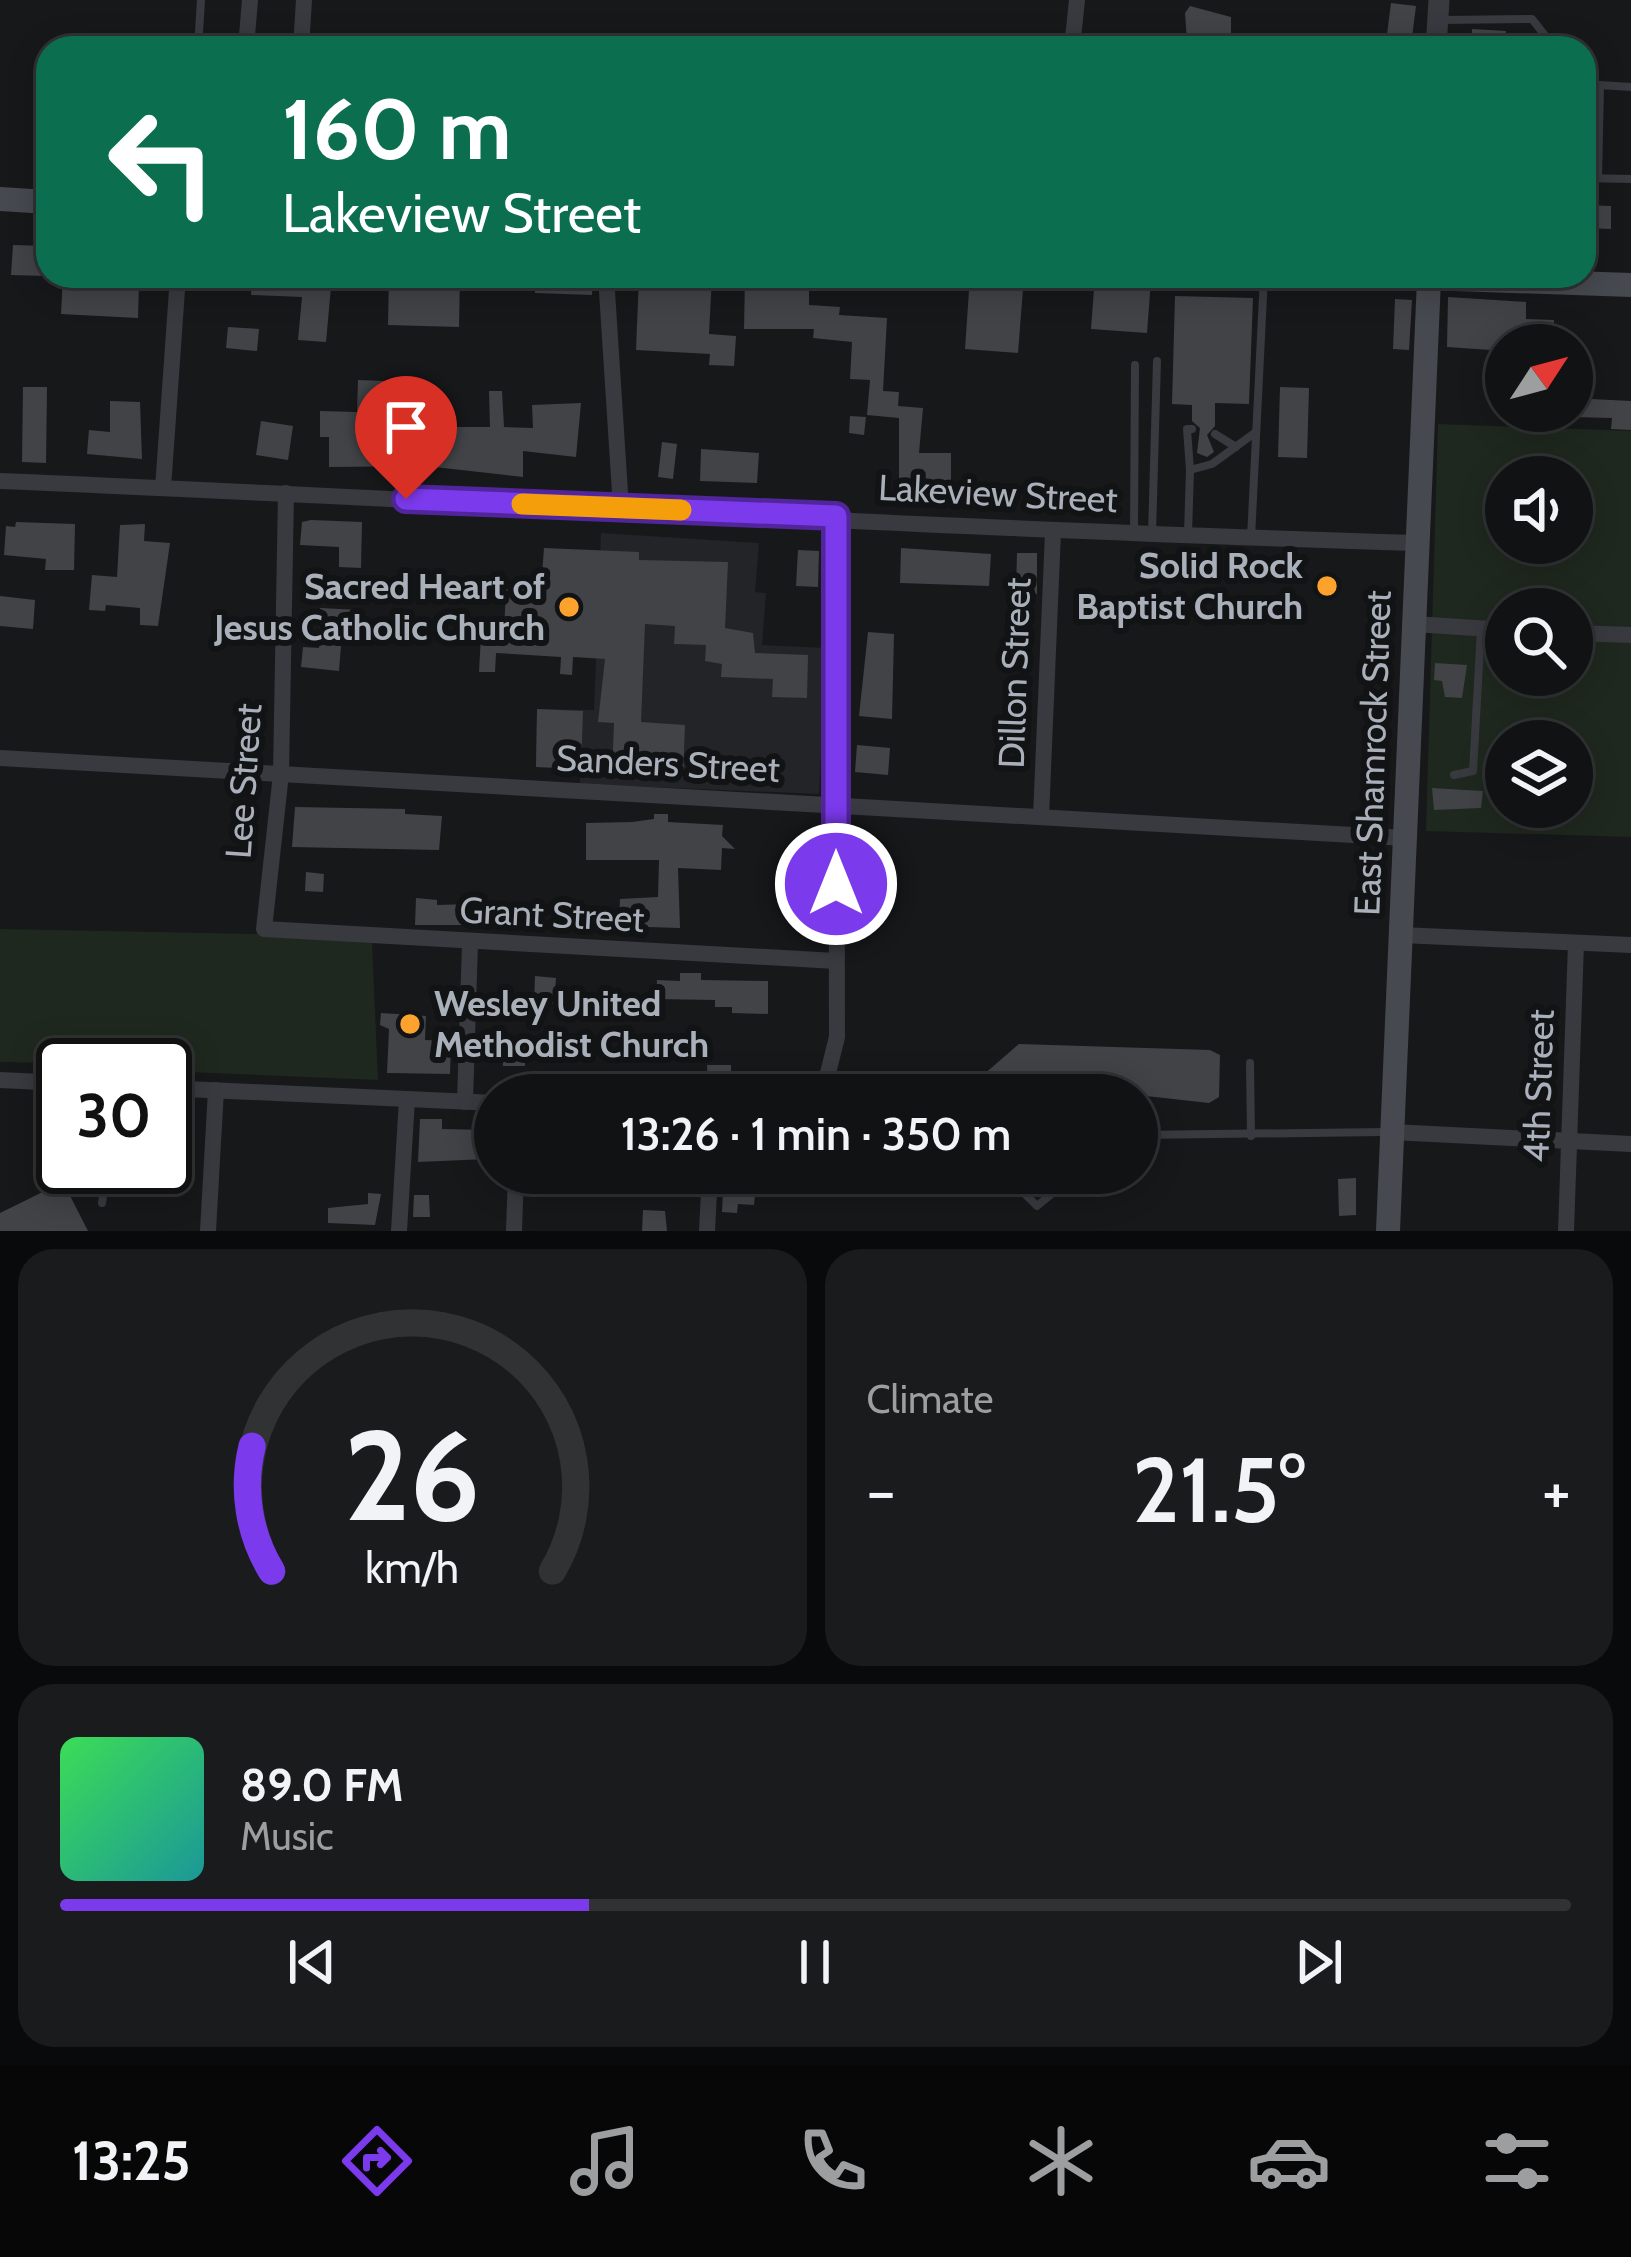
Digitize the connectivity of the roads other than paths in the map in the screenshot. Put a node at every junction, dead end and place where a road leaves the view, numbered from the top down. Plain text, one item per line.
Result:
1 (201, 0) edge
2 (250, 0) edge
3 (304, 0) edge
4 (1077, 0) edge
5 (1438, 10) edge
6 (199, 36) edge
7 (248, 36) edge
8 (302, 36) edge
9 (1073, 36) edge
10 (1545, 36) edge
11 (1596, 85) edge
12 (1600, 85) junction
13 (1631, 87) edge
14 (1598, 178) joint
15 (1631, 178) edge
16 (0, 199) edge
17 (36, 201) edge
18 (1596, 283) edge
19 (1631, 285) edge
20 (177, 288) edge
21 (607, 288) edge
22 (1263, 288) edge
23 (1429, 288) edge
24 (1156, 361) dead end
25 (1136, 365) dead end
26 (1192, 429) dead end
27 (1257, 432) junction
28 (1214, 434) dead end
29 (1236, 447) junction
30 (1190, 470) junction
31 (0, 481) edge
32 (163, 488) junction
33 (286, 493) junction
34 (621, 508) junction
35 (836, 516) junction
36 (1052, 532) junction
37 (1143, 535) junction
38 (1188, 536) junction
39 (1251, 538) junction
40 (1417, 543) junction
41 (1414, 624) junction
42 (1481, 628) junction
43 (1485, 628) edge
44 (1593, 634) edge
45 (1631, 635) edge
46 (0, 758) edge
47 (281, 774) junction
48 (1454, 775) dead end
49 (836, 806) junction
50 (1041, 818) junction
51 (1405, 838) junction
52 (264, 929) joint
53 (1401, 935) junction
54 (470, 943) junction
55 (1576, 943) junction
56 (1631, 945) edge
57 (836, 961) junction
58 (1250, 1063) dead end
59 (825, 1074) edge
60 (0, 1080) edge
61 (36, 1082) edge
62 (192, 1089) edge
63 (216, 1090) junction
64 (406, 1099) junction
65 (465, 1102) junction
66 (474, 1102) edge
67 (1392, 1132) junction
68 (1158, 1135) edge
69 (1251, 1136) junction
70 (1570, 1141) junction
71 (1631, 1144) edge
72 (103, 1194) edge
73 (515, 1194) edge
74 (709, 1194) edge
75 (1025, 1194) edge
76 (1052, 1194) edge
77 (102, 1203) dead end
78 (208, 1231) edge
79 (399, 1231) edge
80 (514, 1231) edge
81 (707, 1231) edge
82 (1388, 1231) edge
83 (1566, 1231) edge

1 - 6 lane
2 - 7 street
3 - 8 street
4 - 9 street
5 - 10 lane
11 - 12 lane
12 - 13 lane
12 - 14 lane
14 - 15 lane
16 - 17 main road
18 - 19 main road
20 - 32 street
21 - 34 street
22 - 27 lane
23 - 40 main road, East Shamrock Street
24 - 37 lane
25 - 37 lane
26 - 30 lane
27 - 29 lane
27 - 39 lane
28 - 29 lane
29 - 30 lane
30 - 38 lane
31 - 32 street, Lakeview Street
32 - 33 street, Lakeview Street
33 - 34 street, Lakeview Street
33 - 47 street, Lee Street
34 - 35 street, Lakeview Street
35 - 36 street, Lakeview Street
35 - 49 street
36 - 37 street, Lakeview Street
36 - 50 street, Dillon Street
37 - 38 street, Lakeview Street
38 - 39 street, Lakeview Street
39 - 40 street, Lakeview Street
40 - 41 main road, East Shamrock Street
41 - 42 street
41 - 51 main road, East Shamrock Street
42 - 43 street
42 - 48 lane
44 - 45 street
46 - 47 street, Sanders Street
47 - 49 street, Sanders Street
47 - 52 street, Lee Street
49 - 50 street, Sanders Street
49 - 57 street
50 - 51 street, Sanders Street
51 - 53 main road, East Shamrock Street
52 - 54 street, Grant Street
53 - 55 street
53 - 67 main road, East Shamrock Street
54 - 57 street, Grant Street
54 - 65 street
55 - 56 street
55 - 70 street, 4th Street
57 - 59 street
58 - 69 lane
60 - 61 street
62 - 63 street
63 - 64 street
63 - 78 street
64 - 65 street
64 - 79 street
65 - 66 street
67 - 69 lane
67 - 70 street
67 - 82 main road, East Shamrock Street
68 - 69 lane
70 - 71 street
70 - 83 street, 4th Street
72 - 77 lane
73 - 80 street
74 - 81 street
75 - 76 lane

